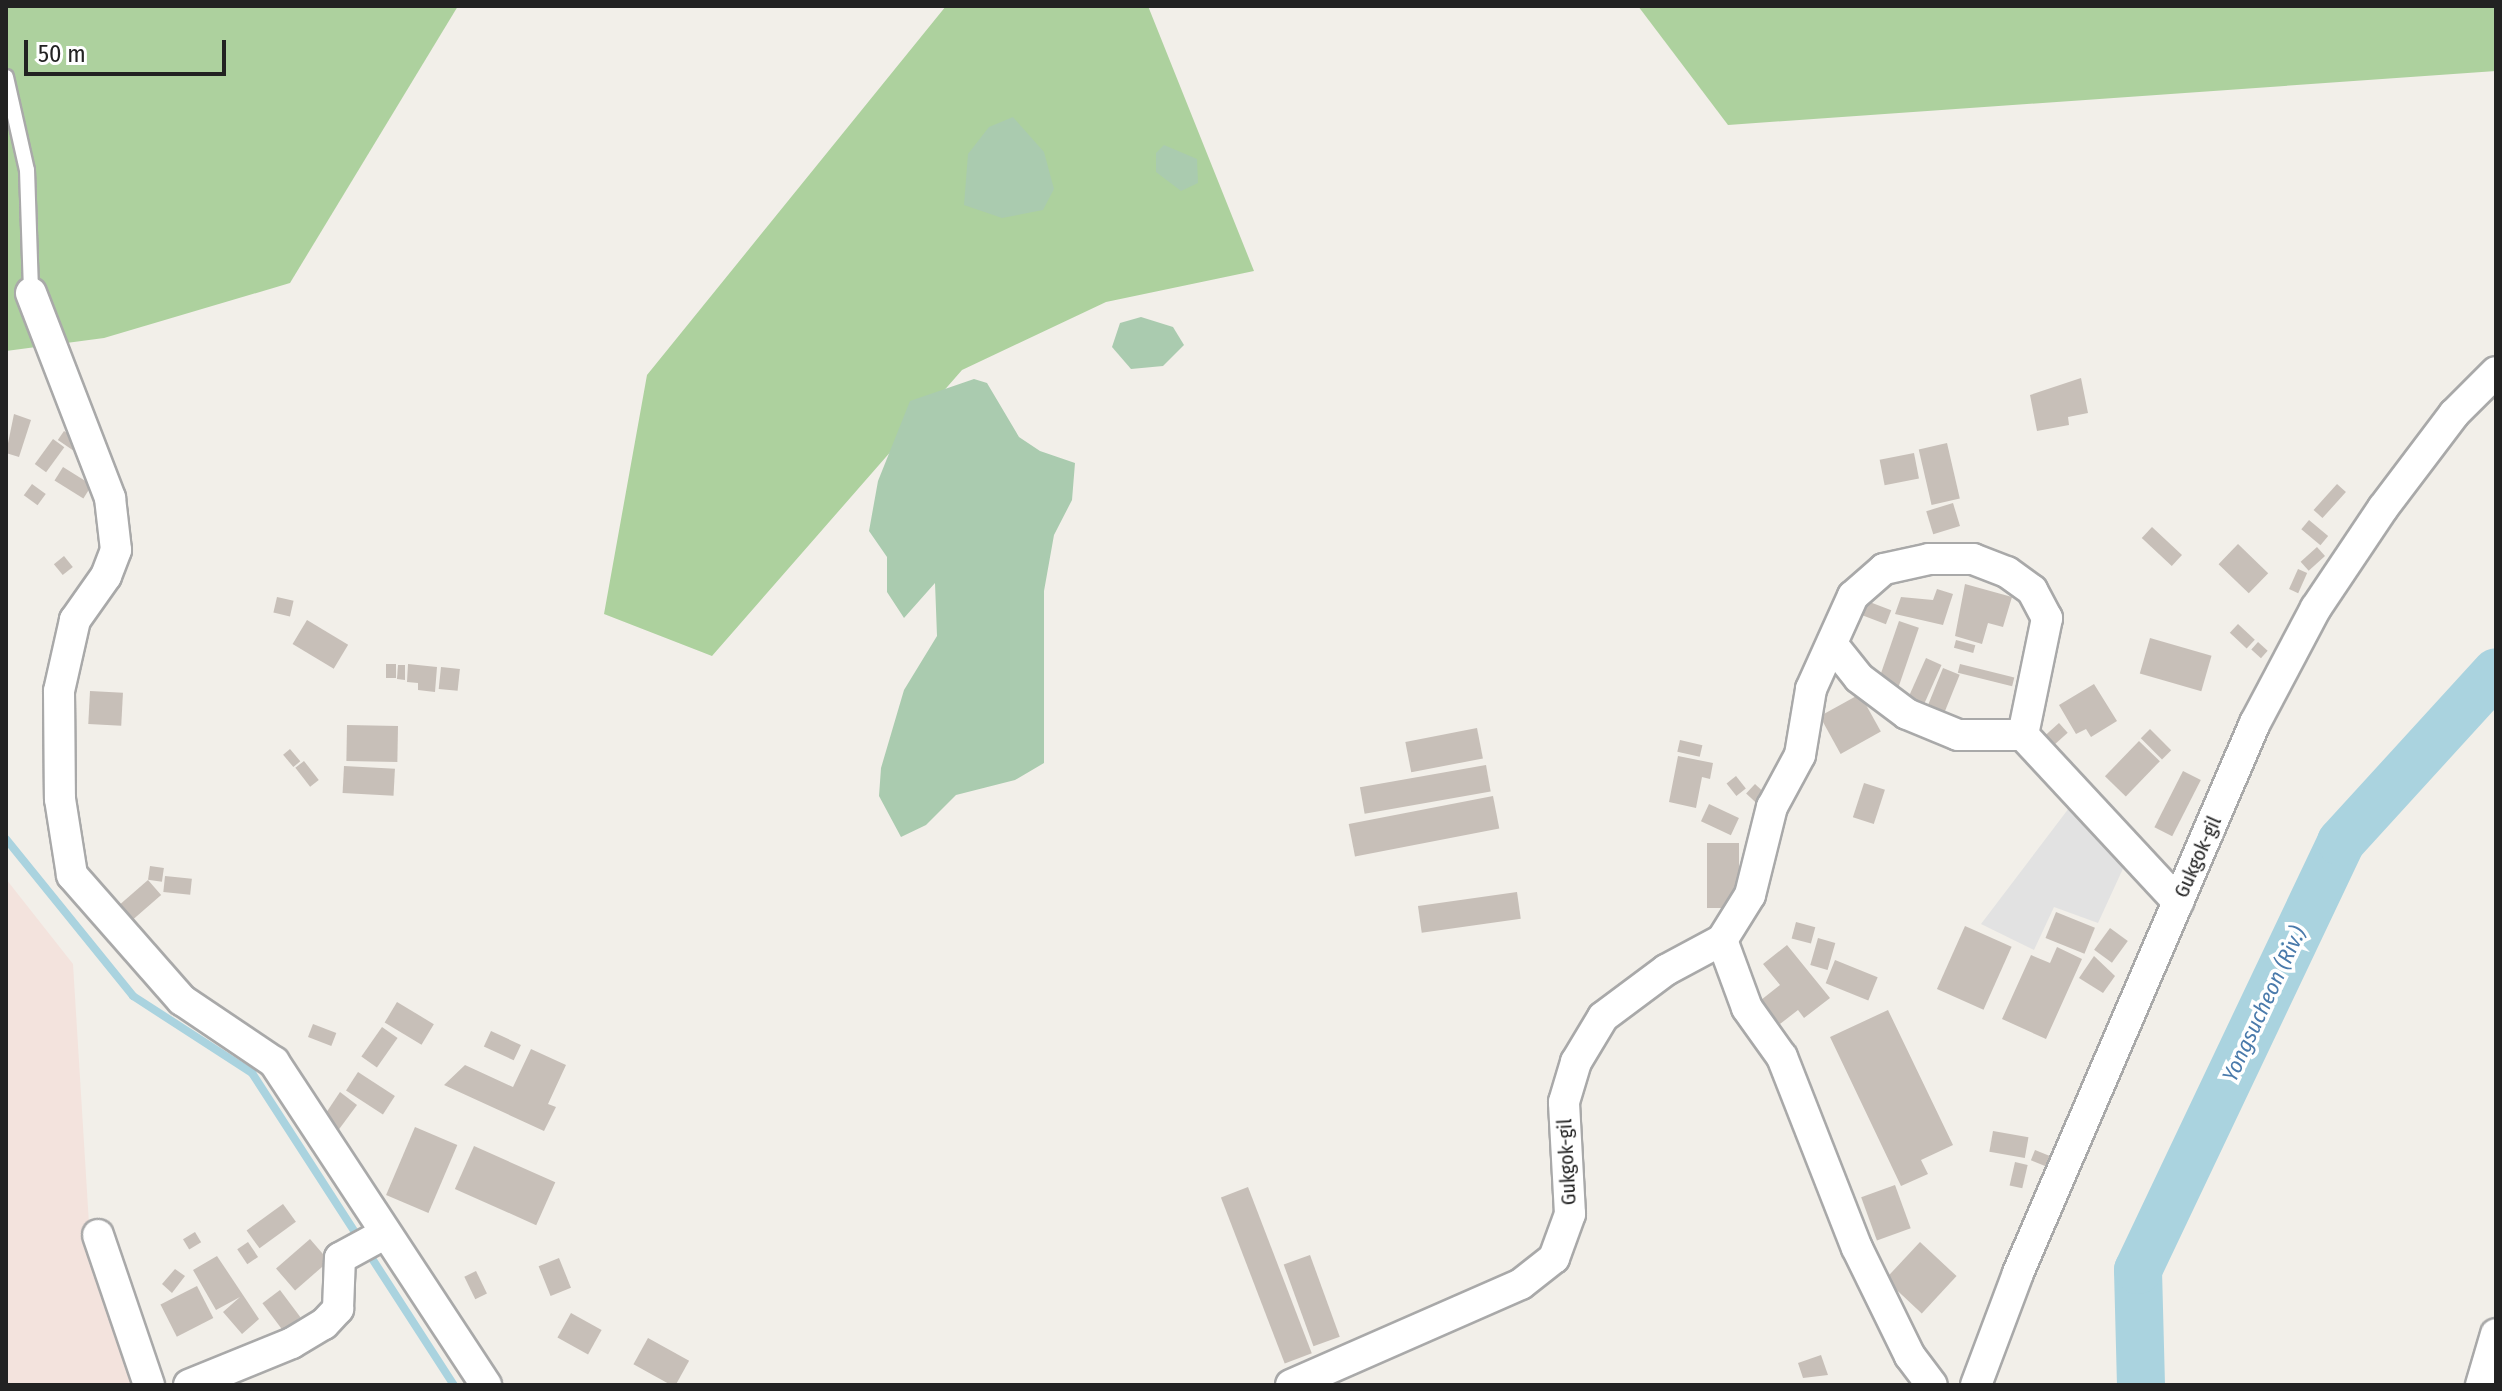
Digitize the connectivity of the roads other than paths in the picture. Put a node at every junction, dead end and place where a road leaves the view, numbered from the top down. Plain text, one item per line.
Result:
1 (6, 77) edge
2 (31, 293) joint
3 (2496, 372) edge
4 (1832, 644) junction
5 (2023, 735) junction
6 (2178, 902) junction
7 (1722, 940) junction
8 (382, 1234) junction
9 (98, 1235) dead end
10 (2496, 1334) edge
11 (149, 1385) edge
12 (189, 1385) edge
13 (486, 1385) edge
14 (1291, 1385) edge
15 (1932, 1385) edge
16 (1976, 1385) edge
17 (2481, 1385) edge

1 - 2 lane
2 - 8 street
3 - 6 street, Gukgok-gil
4 - 5 street
4 - 5 street, Gukgok-gil
4 - 7 street, Gukgok-gil
5 - 6 street
6 - 16 street, Gukgok-gil
7 - 14 street, Gukgok-gil
7 - 15 street
8 - 12 street
8 - 13 street
9 - 11 street
10 - 17 street

